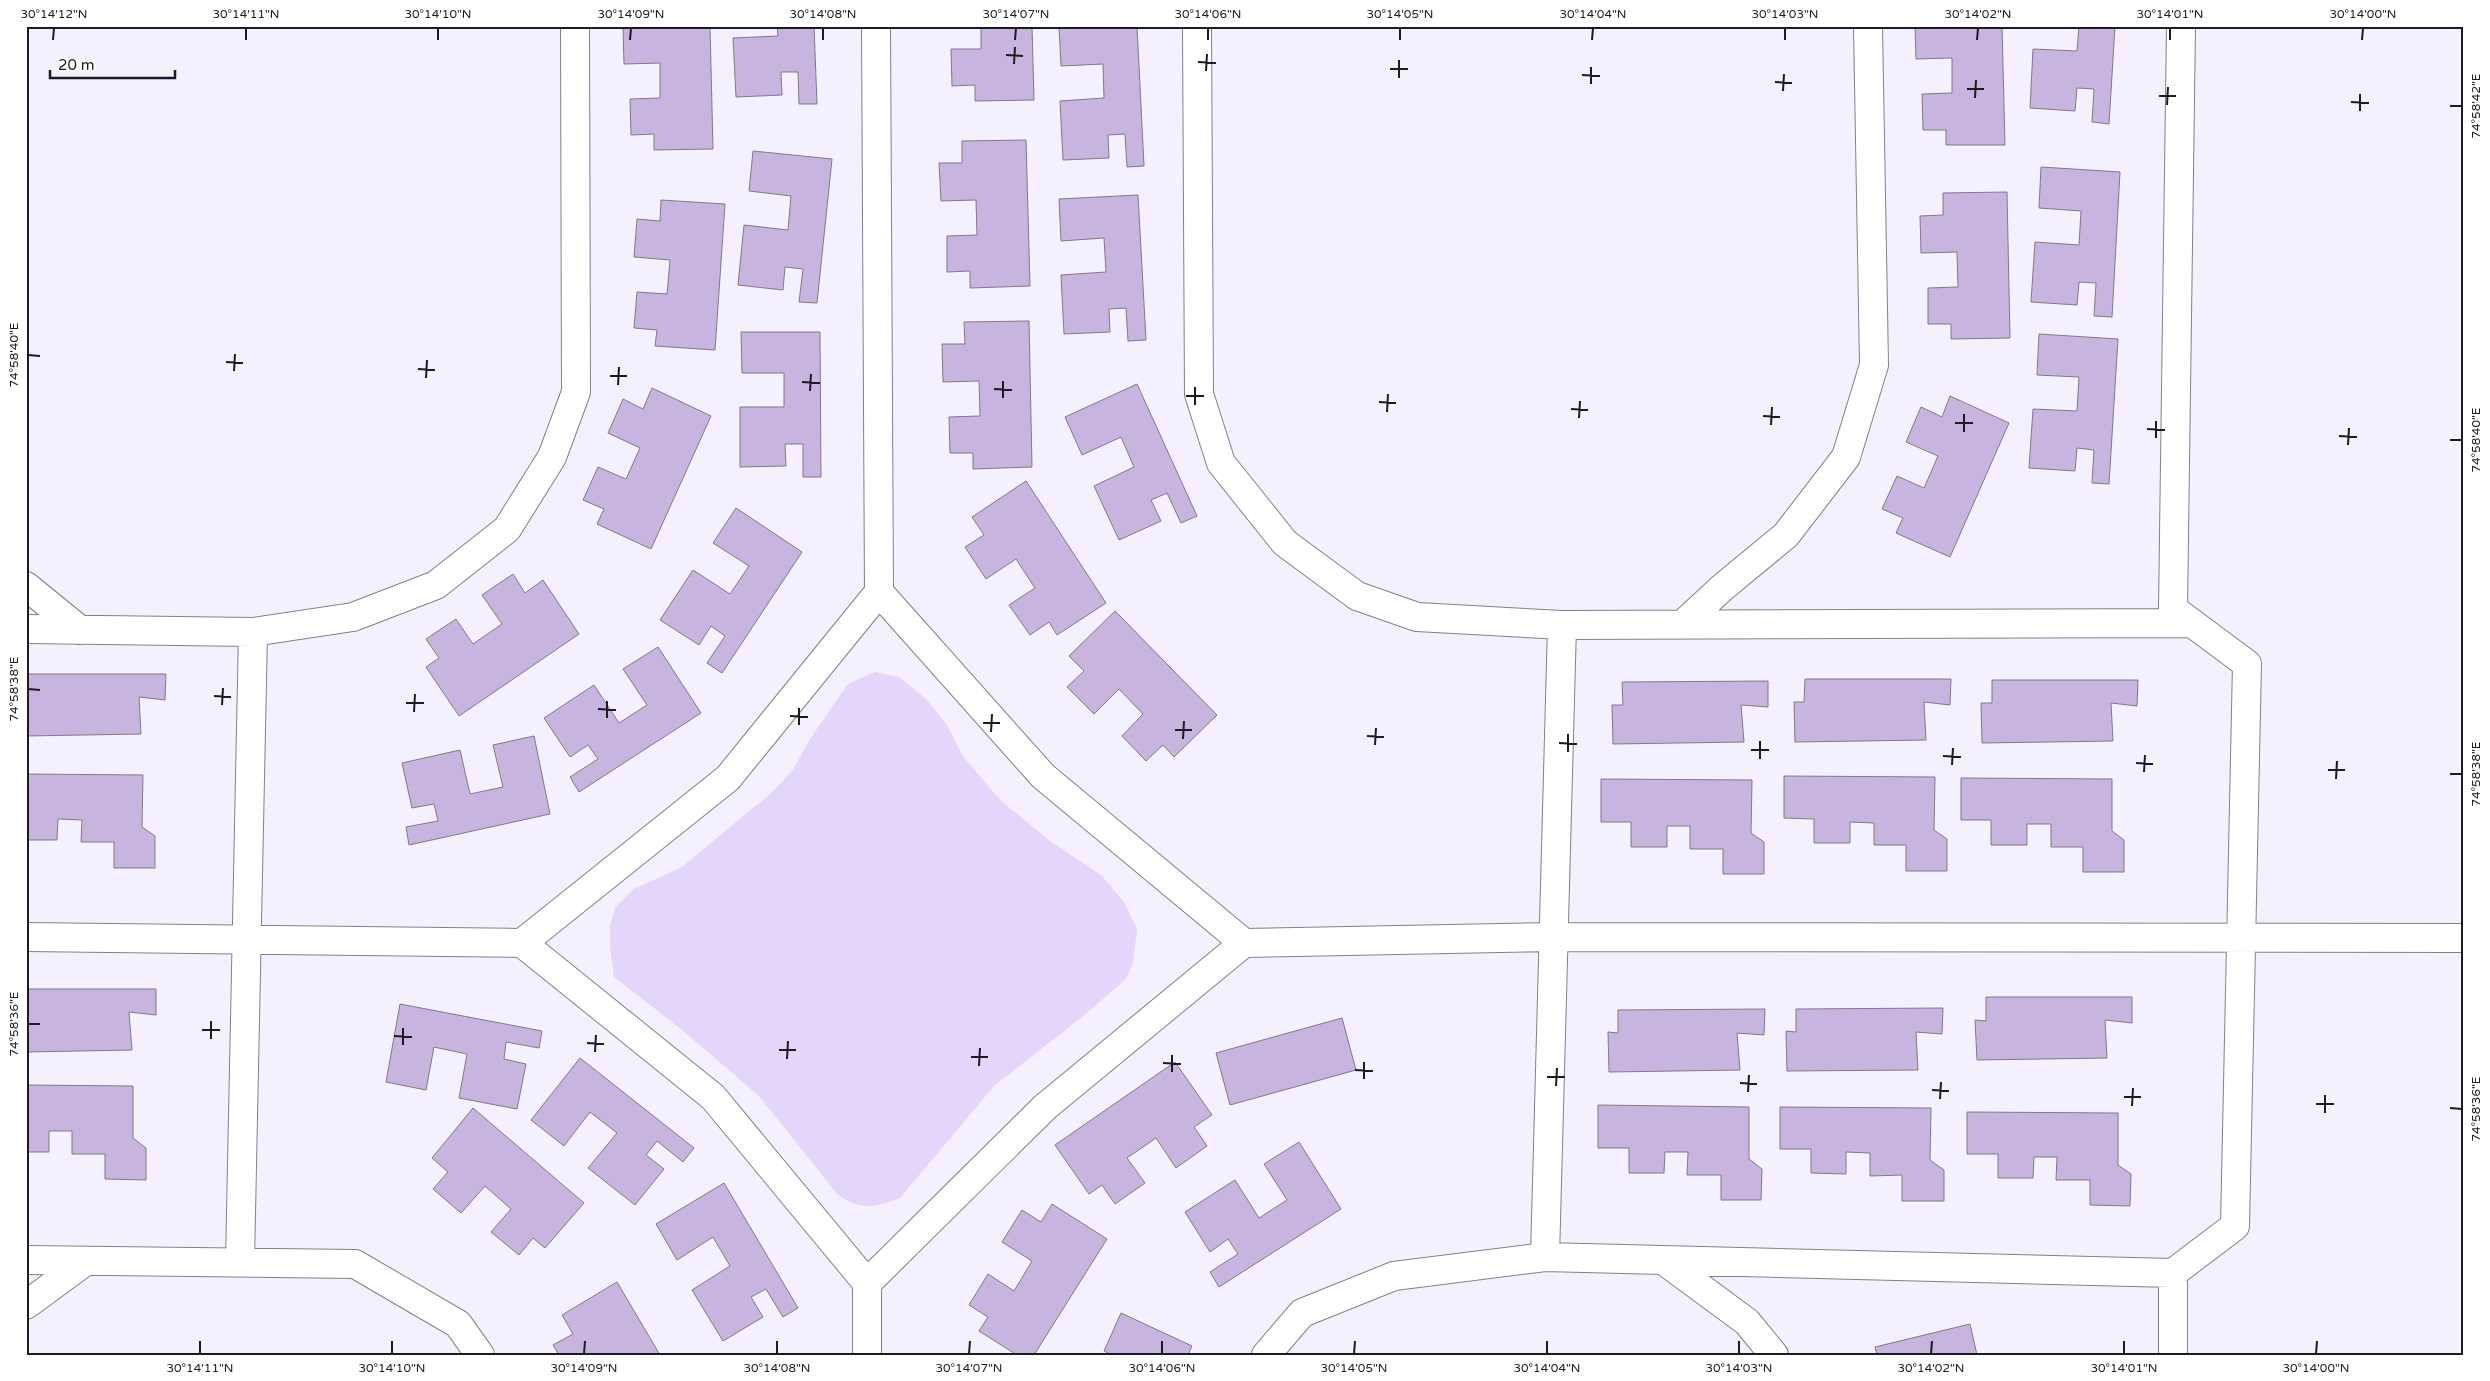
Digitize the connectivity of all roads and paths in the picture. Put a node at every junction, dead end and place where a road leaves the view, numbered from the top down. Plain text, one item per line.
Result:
1 (575, 26) edge
2 (876, 26) edge
3 (1196, 26) edge
4 (1868, 26) edge
5 (2181, 26) edge
6 (26, 586) edge
7 (879, 592) junction
8 (2192, 623) junction
9 (1683, 624) junction
10 (1562, 625) junction
11 (26, 629) edge
12 (80, 630) junction
13 (253, 632) junction
14 (1554, 936) junction
15 (26, 937) edge
16 (2241, 938) junction
17 (2464, 938) edge
18 (247, 940) junction
19 (522, 943) junction
20 (1244, 943) junction
21 (1545, 1258) junction
22 (26, 1260) edge
23 (1663, 1260) junction
24 (86, 1261) junction
25 (240, 1262) junction
26 (2173, 1273) junction
27 (867, 1283) junction
28 (26, 1305) edge
29 (480, 1355) edge
30 (867, 1355) edge
31 (1266, 1355) edge
32 (1774, 1355) edge
33 (2172, 1355) edge

1 - 13 street
2 - 7 street
3 - 10 street
4 - 9 street
5 - 8 street
6 - 12 street
7 - 19 street
7 - 20 street
8 - 9 street
8 - 16 street
9 - 10 street
10 - 14 street
11 - 12 street
12 - 13 street
13 - 18 street
14 - 16 street
14 - 20 street
14 - 21 street
15 - 18 street
16 - 17 street
16 - 26 street
18 - 19 street
18 - 25 street
19 - 27 street
20 - 27 street
21 - 23 street
21 - 31 street
22 - 24 street
23 - 26 street
23 - 32 street
24 - 25 street
24 - 28 street
25 - 29 street
26 - 33 street
27 - 30 street

